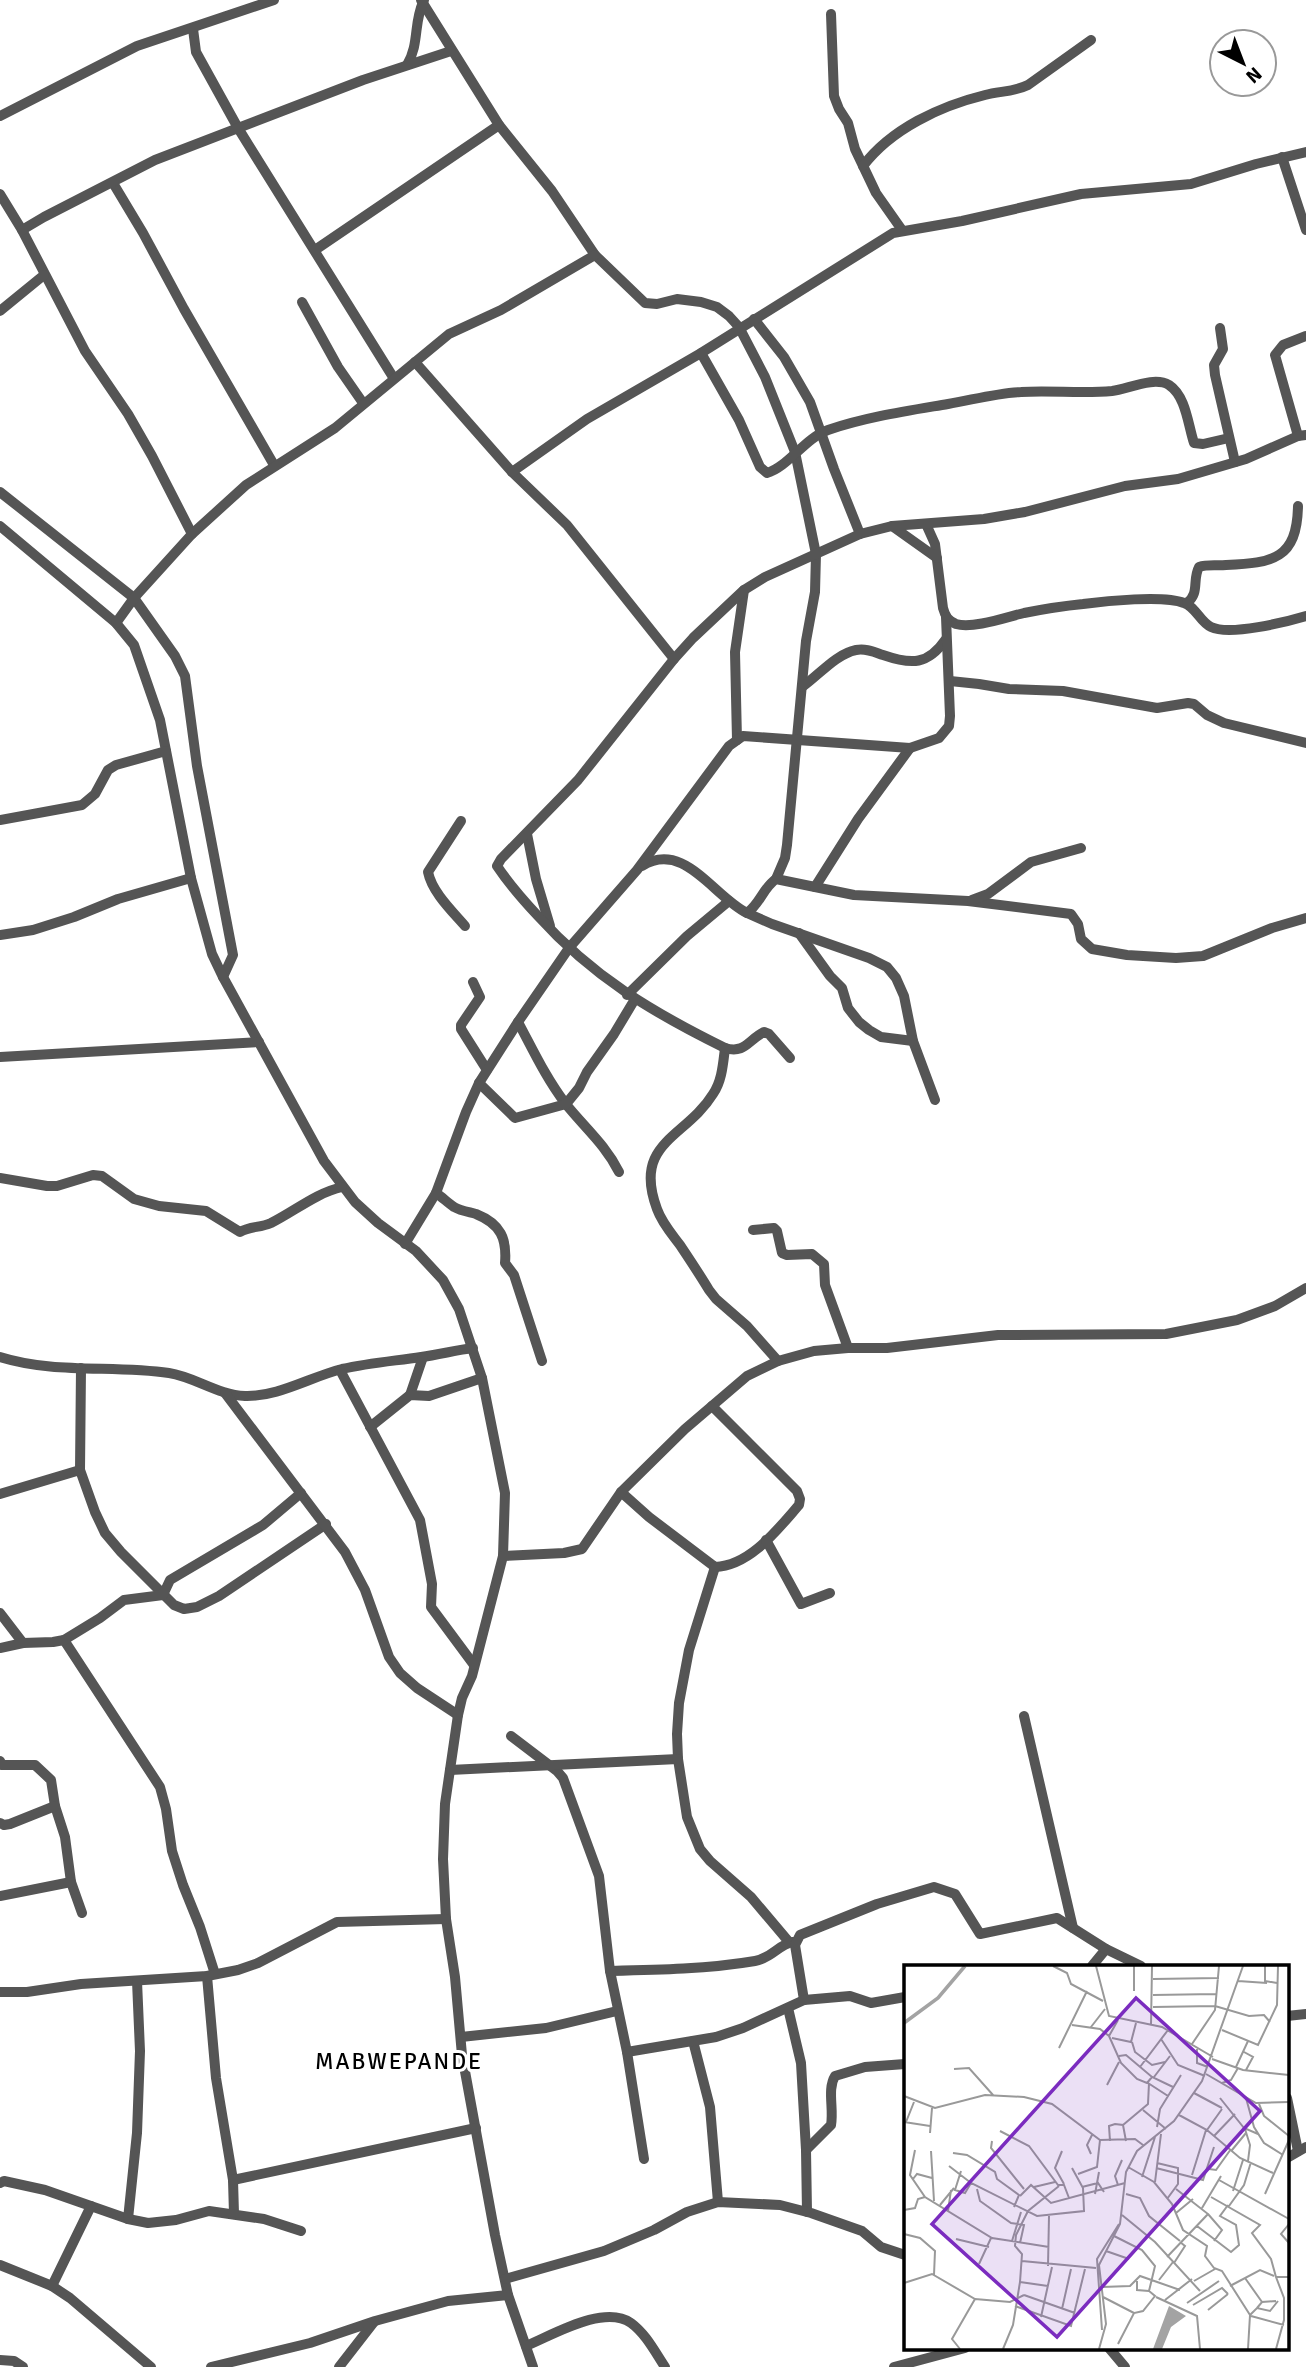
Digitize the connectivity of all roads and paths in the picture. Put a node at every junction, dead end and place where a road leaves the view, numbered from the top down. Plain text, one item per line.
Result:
1 (275, 0) edge
2 (422, 1) edge
3 (831, 14) dead end
4 (193, 29) junction
5 (1091, 40) dead end
6 (452, 51) junction
7 (407, 65) junction
8 (0, 116) edge
9 (499, 125) junction
10 (238, 128) junction
11 (1306, 152) edge
12 (1282, 157) junction
13 (863, 166) junction
14 (113, 183) junction
15 (0, 194) edge
16 (22, 230) junction
17 (902, 230) junction
18 (1306, 230) edge
19 (315, 250) junction
20 (595, 255) junction
21 (44, 275) junction
22 (302, 302) dead end
23 (0, 311) edge
24 (754, 319) junction
25 (739, 327) junction
26 (1220, 328) dead end
27 (1306, 336) edge
28 (701, 353) junction
29 (415, 362) junction
30 (393, 377) junction
31 (363, 403) junction
32 (821, 433) junction
33 (1302, 436) edge
34 (1229, 438) junction
35 (795, 452) junction
36 (1235, 462) junction
37 (274, 466) junction
38 (512, 472) junction
39 (0, 492) edge
40 (1298, 506) dead end
41 (926, 524) junction
42 (0, 526) edge
43 (892, 526) junction
44 (192, 534) junction
45 (860, 534) junction
46 (1306, 534) edge
47 (1293, 540) junction
48 (816, 554) junction
49 (937, 558) junction
50 (744, 590) junction
51 (134, 598) junction
52 (1186, 603) junction
53 (1306, 616) edge
54 (946, 617) junction
55 (116, 623) junction
56 (946, 639) junction
57 (674, 659) junction
58 (950, 681) junction
59 (802, 687) junction
60 (797, 739) junction
61 (737, 740) junction
62 (1306, 743) edge
63 (910, 748) junction
64 (166, 751) junction
65 (0, 820) edge
66 (461, 821) dead end
67 (527, 834) junction
68 (1081, 848) dead end
69 (637, 870) junction
70 (191, 878) junction
71 (776, 880) junction
72 (815, 887) junction
73 (729, 901) junction
74 (968, 901) junction
75 (747, 913) junction
76 (1306, 918) edge
77 (465, 926) dead end
78 (552, 932) junction
79 (799, 933) junction
80 (0, 935) edge
81 (569, 948) junction
82 (223, 977) junction
83 (473, 982) dead end
84 (631, 997) junction
85 (518, 1022) junction
86 (913, 1041) junction
87 (259, 1042) junction
88 (725, 1048) junction
89 (0, 1057) edge
90 (790, 1058) dead end
91 (487, 1070) junction
92 (479, 1083) junction
93 (936, 1100) dead end
94 (566, 1104) junction
95 (619, 1172) dead end
96 (0, 1178) edge
97 (342, 1187) junction
98 (436, 1193) junction
99 (753, 1230) dead end
100 (405, 1244) junction
101 (1306, 1288) edge
102 (473, 1348) junction
103 (848, 1348) junction
104 (0, 1357) edge
105 (423, 1357) junction
106 (542, 1361) dead end
107 (778, 1361) junction
108 (80, 1368) junction
109 (340, 1370) junction
110 (482, 1377) junction
111 (225, 1392) junction
112 (410, 1395) junction
113 (712, 1406) junction
114 (370, 1427) junction
115 (80, 1470) junction
116 (621, 1492) junction
117 (301, 1493) junction
118 (0, 1494) edge
119 (326, 1524) junction
120 (766, 1540) junction
121 (503, 1556) junction
122 (715, 1567) junction
123 (830, 1593) dead end
124 (163, 1595) junction
125 (0, 1613) edge
126 (64, 1640) junction
127 (23, 1643) junction
128 (0, 1648) edge
129 (474, 1665) junction
130 (458, 1715) junction
131 (1024, 1716) dead end
132 (511, 1736) dead end
133 (678, 1759) junction
134 (0, 1761) edge
135 (550, 1765) junction
136 (450, 1770) junction
137 (55, 1806) junction
138 (0, 1823) edge
139 (71, 1882) junction
140 (0, 1896) edge
141 (82, 1913) dead end
142 (446, 1919) junction
143 (1073, 1927) junction
144 (792, 1942) junction
145 (1105, 1949) junction
146 (1093, 1965) edge
147 (1139, 1965) edge
148 (610, 1971) junction
149 (211, 1975) junction
150 (136, 1981) junction
151 (0, 1992) edge
152 (904, 1997) edge
153 (804, 2000) junction
154 (788, 2008) junction
155 (617, 2011) junction
156 (1306, 2014) edge
157 (1288, 2016) edge
158 (461, 2037) junction
159 (693, 2041) junction
160 (627, 2052) junction
161 (904, 2064) edge
162 (1288, 2101) edge
163 (476, 2128) junction
164 (1302, 2149) edge
165 (806, 2150) junction
166 (644, 2159) dead end
167 (233, 2180) junction
168 (1, 2181) edge
169 (718, 2202) junction
170 (91, 2206) junction
171 (807, 2212) junction
172 (234, 2214) junction
173 (128, 2219) junction
174 (301, 2231) dead end
175 (904, 2255) edge
176 (0, 2265) edge
177 (505, 2279) junction
178 (52, 2286) junction
179 (508, 2295) junction
180 (375, 2321) junction
181 (526, 2346) junction
182 (951, 2350) edge
183 (1112, 2350) edge
184 (0, 2360) edge
185 (23, 2367) edge
186 (151, 2367) edge
187 (211, 2367) edge
188 (339, 2367) edge
189 (533, 2367) edge
190 (665, 2367) edge
191 (894, 2367) edge
192 (1125, 2367) edge

1 - 4 street
2 - 6 street
2 - 7 street
3 - 13 street
4 - 8 street
4 - 10 street
5 - 13 street
6 - 7 street
6 - 9 street
7 - 10 street
9 - 19 street
9 - 20 street
10 - 14 street
10 - 19 street
11 - 12 street
12 - 17 street
12 - 18 street
13 - 17 street
14 - 16 street
14 - 37 street
15 - 16 street
16 - 21 street
17 - 24 street
19 - 30 street
20 - 25 street
20 - 29 street
21 - 23 street
21 - 44 street
22 - 31 street
24 - 25 street
24 - 32 street
25 - 28 street
25 - 35 street
26 - 34 street
27 - 33 street
28 - 35 street
28 - 38 street
29 - 30 street
29 - 38 street
30 - 31 street
31 - 37 street
32 - 34 street
32 - 35 street
32 - 45 street
33 - 36 street
34 - 36 street
35 - 48 street
36 - 41 street
37 - 44 street
38 - 57 street
39 - 51 street
40 - 47 street
41 - 43 street
41 - 49 street
42 - 55 street
43 - 45 street
43 - 49 street
44 - 51 street
45 - 48 street
46 - 47 street
47 - 52 street
48 - 50 street
48 - 59 street
49 - 54 street
50 - 57 street
50 - 61 street
51 - 55 street
51 - 82 street
52 - 53 street
52 - 54 street
54 - 56 street
55 - 64 street
56 - 58 street
56 - 59 street
57 - 67 street
58 - 62 street
58 - 63 street
59 - 60 street
60 - 61 street
60 - 63 street
60 - 71 street
61 - 69 street
63 - 72 street
64 - 65 street
64 - 70 street
66 - 77 street
67 - 78 street
67 - 78 street
68 - 74 street
69 - 73 street
69 - 81 street
70 - 80 street
70 - 82 street
71 - 72 street
71 - 75 street
72 - 74 street
73 - 75 street
73 - 84 street
74 - 76 street
75 - 79 street
78 - 81 street
79 - 86 street
79 - 86 street
81 - 84 street
81 - 85 street
82 - 87 street
83 - 91 street
84 - 88 street
84 - 94 street
85 - 91 street
85 - 94 street
86 - 93 street
87 - 89 street
87 - 97 street
88 - 90 street
88 - 107 street
91 - 92 street
92 - 94 street
92 - 98 street
94 - 95 street
96 - 97 street
97 - 100 street
98 - 100 street
98 - 106 street
99 - 103 street
100 - 102 street
101 - 103 street
102 - 105 street
102 - 110 street
103 - 107 street
104 - 108 street
105 - 109 street
105 - 112 street
107 - 113 street
108 - 111 street
108 - 115 street
109 - 111 street
109 - 114 street
110 - 112 street
110 - 121 street
111 - 117 street
112 - 114 street
113 - 116 street
113 - 120 street
114 - 129 street
115 - 118 street
115 - 124 street
116 - 121 street
116 - 122 street
117 - 119 street
117 - 124 street
119 - 124 street
119 - 130 street
120 - 122 street
120 - 123 street
121 - 129 street
122 - 133 street
124 - 126 street
125 - 127 street
126 - 127 street
126 - 149 street
127 - 128 street
129 - 130 street
130 - 136 street
131 - 143 street
132 - 135 street
133 - 135 street
133 - 144 street
134 - 137 street
135 - 136 street
135 - 148 street
136 - 142 street
137 - 138 street
137 - 139 street
139 - 140 street
139 - 141 street
142 - 149 street
142 - 158 street
143 - 144 street
143 - 145 street
144 - 148 street
144 - 153 street
145 - 146 street
145 - 147 street
148 - 155 street
149 - 150 street
149 - 167 street
150 - 151 street
150 - 173 street
152 - 153 street
153 - 154 street
154 - 159 street
154 - 165 street
155 - 158 street
155 - 160 street
156 - 157 street
158 - 163 street
159 - 160 street
159 - 169 street
160 - 166 street
161 - 165 street
162 - 164 street
163 - 167 street
163 - 177 street
165 - 171 street
167 - 172 street
168 - 170 street
169 - 171 street
169 - 177 street
170 - 173 street
170 - 178 street
171 - 175 street
172 - 173 street
172 - 174 street
176 - 178 street
177 - 179 street
178 - 186 street
179 - 180 street
179 - 181 street
180 - 187 street
180 - 188 street
181 - 189 street
181 - 190 street
182 - 191 street
183 - 192 street
184 - 185 street

